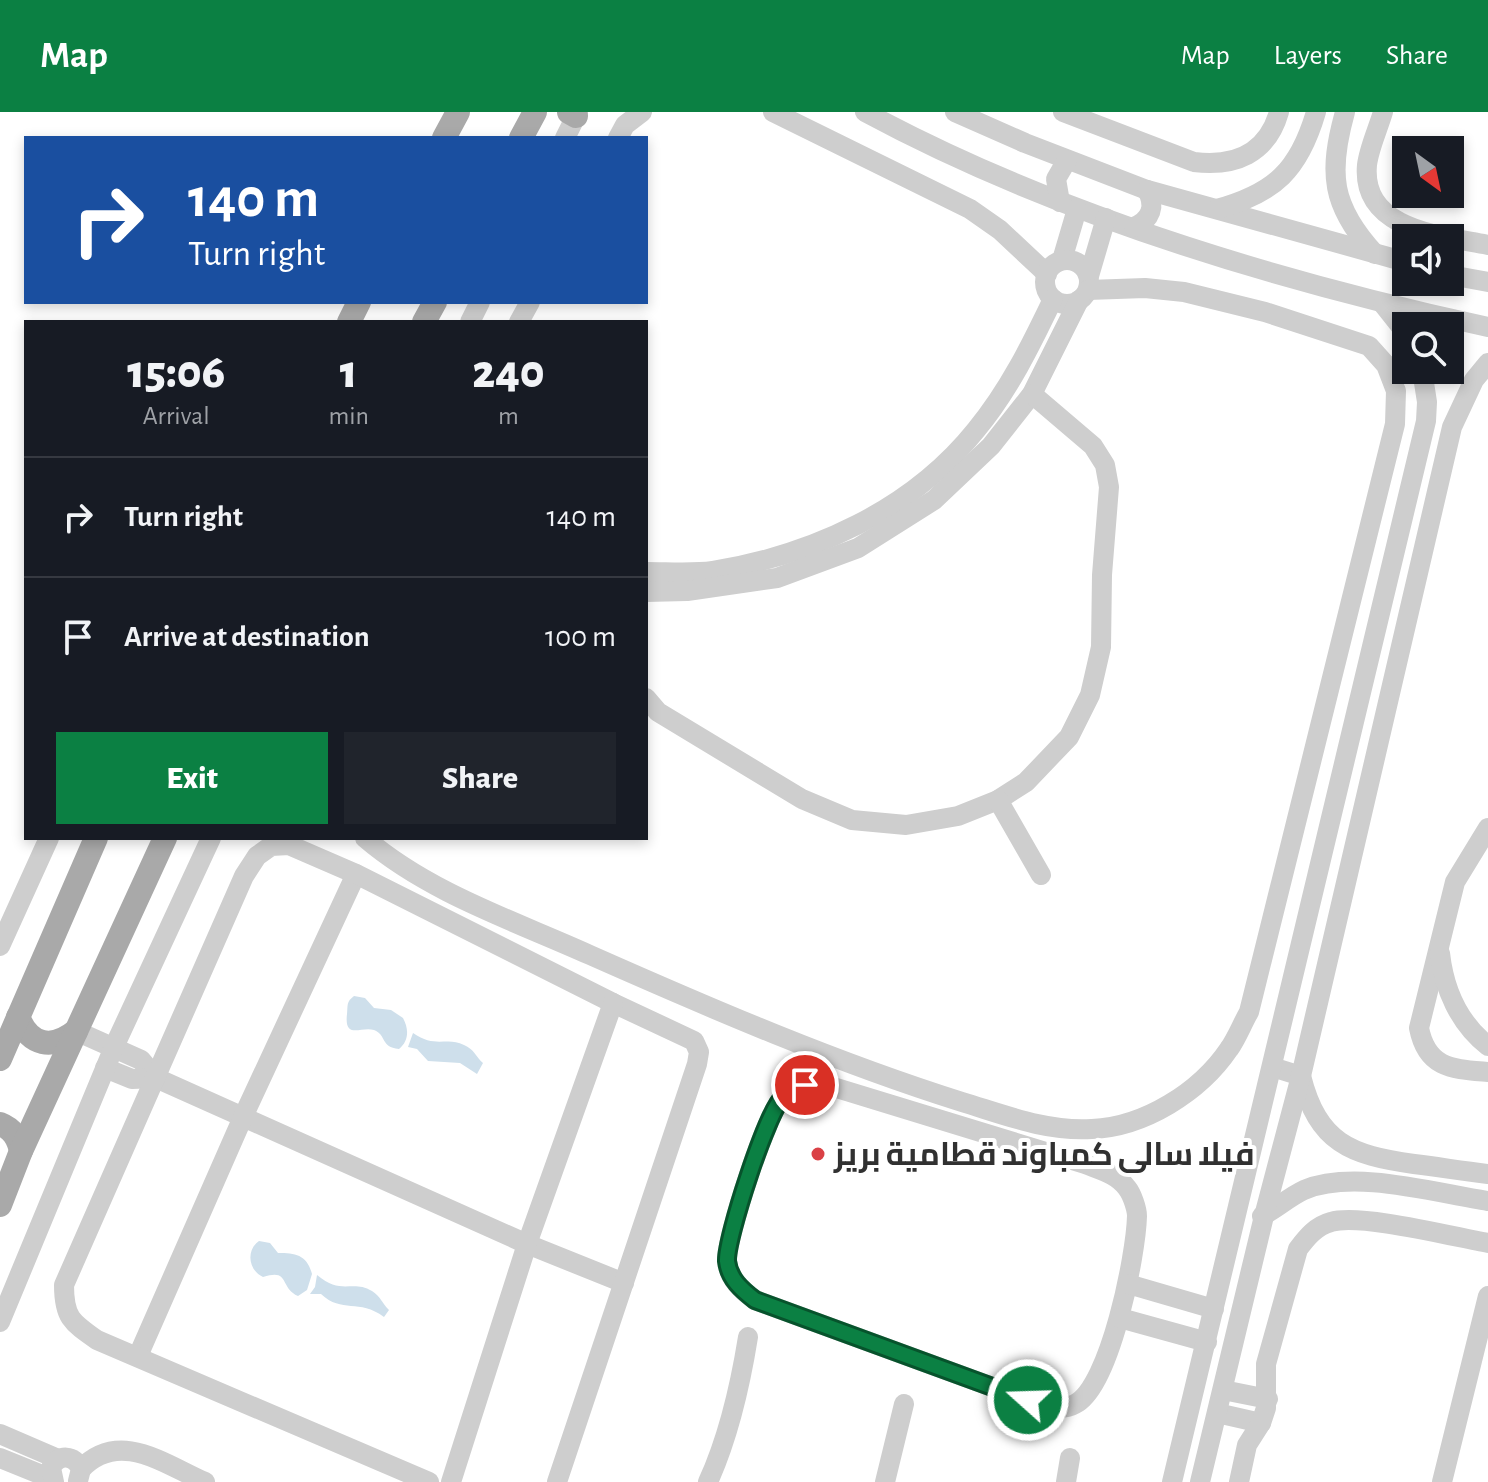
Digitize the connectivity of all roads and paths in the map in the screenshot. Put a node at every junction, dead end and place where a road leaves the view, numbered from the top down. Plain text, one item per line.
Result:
1 (458, 112) edge
2 (535, 112) edge
3 (642, 112) edge
4 (773, 112) edge
5 (865, 112) edge
6 (955, 112) edge
7 (1063, 112) edge
8 (1279, 112) edge
9 (1316, 112) edge
10 (1345, 112) edge
11 (1383, 112) edge
12 (574, 113) edge
13 (445, 136) edge
14 (522, 136) edge
15 (566, 136) edge
16 (619, 136) edge
17 (1067, 160) junction
18 (1147, 190) junction
19 (1068, 205) junction
20 (1217, 210) junction
21 (1106, 218) junction
22 (1134, 227) junction
23 (1488, 245) edge
24 (1375, 254) junction
25 (1392, 258) edge
26 (1054, 267) junction
27 (1464, 278) edge
28 (1488, 282) edge
29 (1085, 289) junction
30 (1053, 299) junction
31 (1383, 304) junction
32 (1392, 315) edge
33 (1488, 327) edge
34 (1488, 363) edge
35 (1424, 384) edge
36 (1032, 394) junction
37 (1427, 402) junction
38 (1458, 409) junction
39 (648, 572) edge
40 (648, 592) edge
41 (648, 700) edge
42 (998, 800) junction
43 (1488, 828) edge
44 (48, 840) edge
45 (95, 840) edge
46 (164, 840) edge
47 (210, 840) edge
48 (368, 840) edge
49 (356, 874) junction
50 (1041, 875) dead end
51 (0, 946) edge
52 (1439, 947) junction
53 (613, 1003) junction
54 (18, 1017) junction
55 (76, 1031) junction
56 (1488, 1046) edge
57 (114, 1047) junction
58 (0, 1059) edge
59 (1272, 1067) junction
60 (105, 1068) junction
61 (1488, 1072) edge
62 (1301, 1076) junction
63 (156, 1078) junction
64 (243, 1117) junction
65 (0, 1124) edge
66 (21, 1151) junction
67 (1488, 1174) edge
68 (1488, 1201) edge
69 (0, 1205) edge
70 (1238, 1211) junction
71 (1264, 1216) junction
72 (1488, 1243) edge
73 (527, 1244) junction
74 (624, 1283) junction
75 (1128, 1284) junction
76 (1488, 1296) edge
77 (1214, 1309) junction
78 (1120, 1318) junction
79 (0, 1322) edge
80 (748, 1337) dead end
81 (1207, 1342) junction
82 (138, 1356) junction
83 (1223, 1390) junction
84 (1268, 1399) junction
85 (904, 1404) dead end
86 (1217, 1413) junction
87 (1261, 1423) junction
88 (0, 1434) edge
89 (0, 1458) edge
90 (1070, 1458) dead end
91 (55, 1473) edge
92 (79, 1475) edge
93 (205, 1482) edge
94 (429, 1482) edge
95 (451, 1482) edge
96 (557, 1482) edge
97 (708, 1482) edge
98 (885, 1482) edge
99 (1066, 1482) edge
100 (1172, 1482) edge
101 (1200, 1482) edge
102 (1239, 1482) edge
103 (1442, 1482) edge

1 - 13 main road
2 - 14 main road
3 - 16 street
4 - 26 street
5 - 19 street
6 - 17 street
7 - 8 street
9 - 20 street
10 - 24 street
11 - 23 street
12 - 15 street
17 - 18 street
17 - 19 street
18 - 20 street
18 - 22 street
19 - 21 street
19 - 26 street
20 - 24 street
21 - 22 street
21 - 29 street
22 - 31 street
24 - 25 street
26 - 29 street
26 - 30 street
27 - 28 street
29 - 30 street
29 - 36 street
29 - 48 street
30 - 39 street
31 - 32 street
31 - 33 street
34 - 38 street
35 - 37 street
36 - 40 street
36 - 42 street
37 - 38 street
37 - 59 street
38 - 62 street
41 - 42 street
42 - 50 street
43 - 52 street
44 - 51 street
45 - 54 main road
46 - 55 main road
47 - 57 street
49 - 53 street
49 - 63 street
49 - 64 street
52 - 56 street
52 - 61 street
53 - 73 street
53 - 74 street
54 - 55 main road
54 - 58 main road
55 - 57 street
55 - 66 main road
57 - 60 street
57 - 63 street
59 - 62 street
59 - 70 street
60 - 63 street
60 - 79 street
62 - 67 street
62 - 71 street
63 - 64 street
63 - 82 street
64 - 73 street
64 - 82 street
65 - 66 main road
66 - 69 main road
68 - 71 street
70 - 71 street
70 - 77 street
71 - 83 street
72 - 84 street
73 - 74 street
73 - 95 street
74 - 96 street
75 - 77 street
75 - 78 street
75 - 78 street
76 - 103 street
77 - 81 street
78 - 81 street
80 - 97 street
81 - 100 street
82 - 94 street
83 - 84 street
83 - 86 street
84 - 87 street
85 - 98 street
86 - 87 street
86 - 101 street
87 - 102 street
88 - 91 street
89 - 91 street
90 - 99 street
91 - 92 street
92 - 93 street

